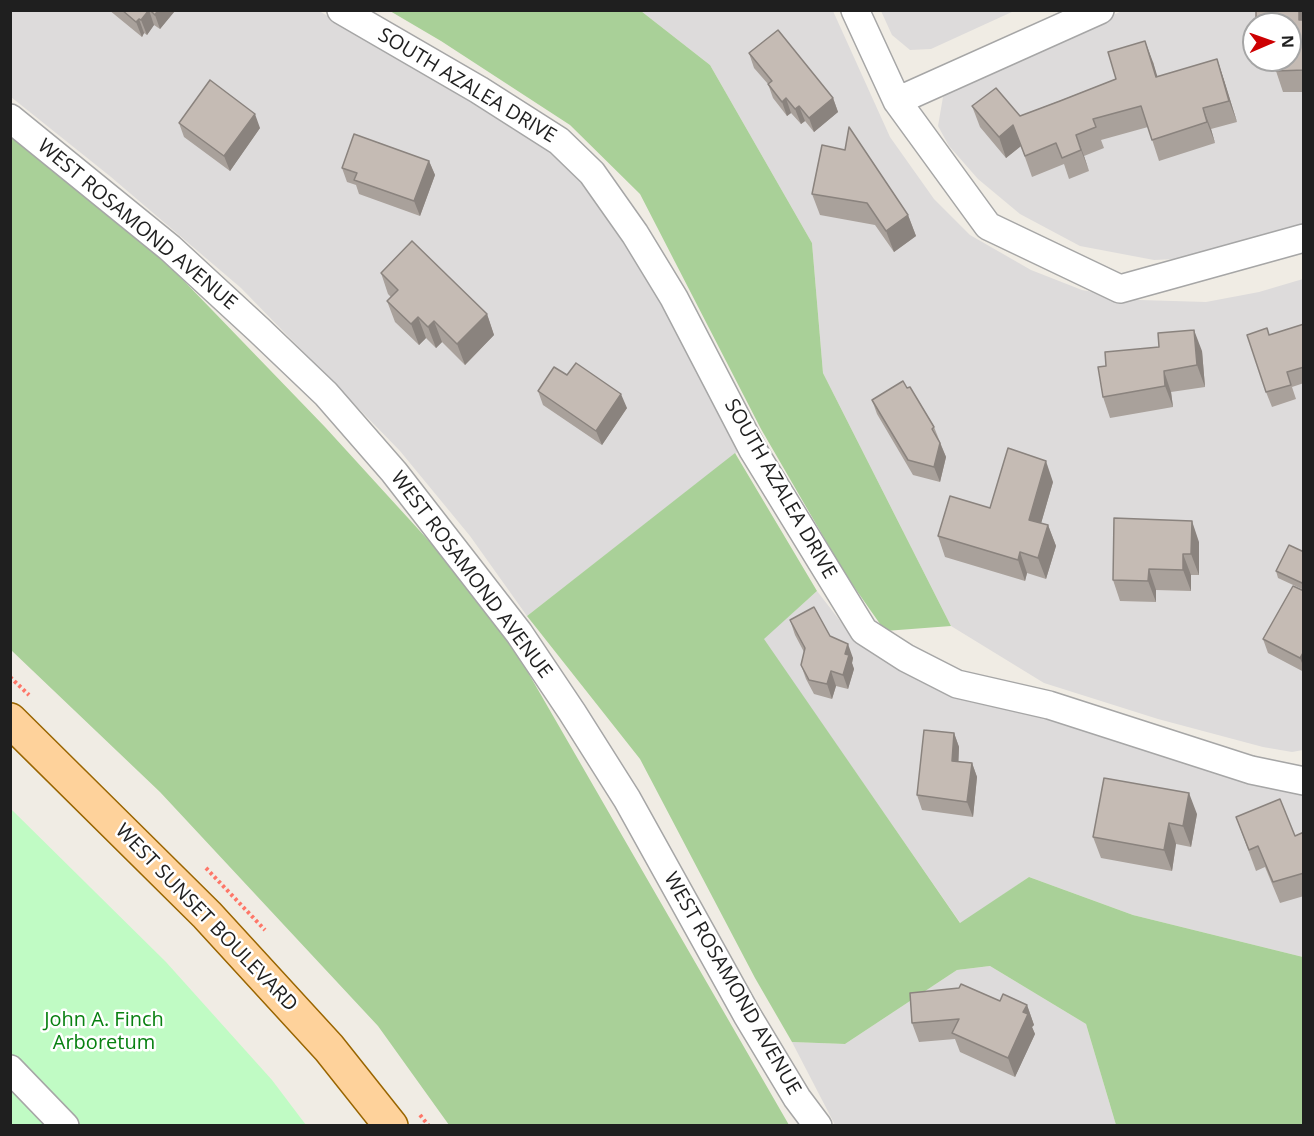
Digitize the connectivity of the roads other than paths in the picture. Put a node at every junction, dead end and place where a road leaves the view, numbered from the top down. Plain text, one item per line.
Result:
1 (341, 10) edge
2 (855, 10) edge
3 (1100, 10) edge
4 (897, 101) junction
5 (10, 118) edge
6 (1304, 238) edge
7 (10, 720) edge
8 (1304, 780) edge
9 (10, 1069) edge
10 (65, 1125) edge
11 (391, 1125) edge
12 (818, 1125) edge

1 - 8 street, SOUTH AZALEA DRIVE
2 - 4 street
3 - 4 street
4 - 6 street
5 - 12 street, WEST ROSAMOND AVENUE
7 - 11 main road, WEST SUNSET BOULEVARD
9 - 10 street

